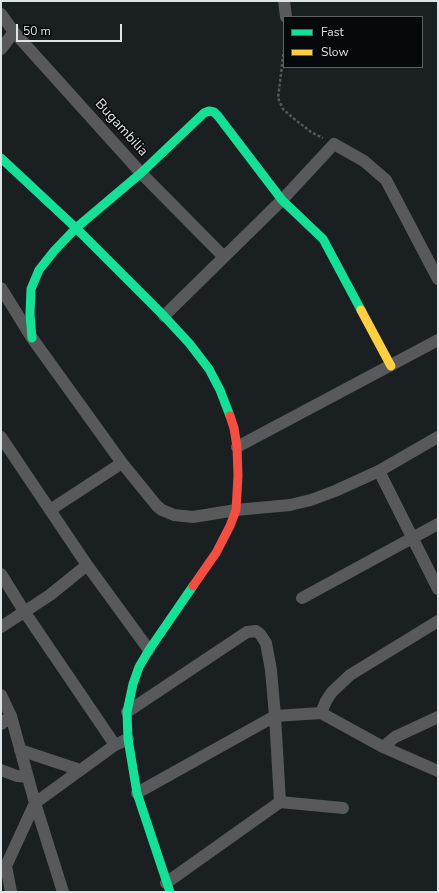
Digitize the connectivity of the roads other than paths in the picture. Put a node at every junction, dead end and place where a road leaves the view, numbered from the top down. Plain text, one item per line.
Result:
1 (284, 1) edge
2 (1, 14) edge
3 (286, 16) edge
4 (14, 32) junction
5 (1, 49) edge
6 (1, 158) edge
7 (141, 173) junction
8 (282, 200) junction
9 (76, 228) junction
10 (224, 257) junction
11 (438, 279) edge
12 (1, 288) edge
13 (164, 316) junction
14 (32, 338) junction
15 (438, 340) edge
16 (391, 366) junction
17 (1, 436) edge
18 (438, 437) edge
19 (237, 447) junction
20 (122, 463) junction
21 (379, 471) junction
22 (50, 510) junction
23 (236, 510) junction
24 (438, 524) edge
25 (413, 537) junction
26 (87, 565) junction
27 (1, 574) edge
28 (438, 589) edge
29 (302, 598) dead end
30 (24, 611) junction
31 (438, 621) edge
32 (1, 627) edge
33 (149, 650) junction
34 (1, 695) edge
35 (128, 712) junction
36 (321, 713) junction
37 (11, 716) junction
38 (275, 716) junction
39 (438, 717) edge
40 (1, 724) edge
41 (128, 739) junction
42 (115, 745) junction
43 (383, 747) junction
44 (20, 750) junction
45 (1, 770) edge
46 (80, 770) junction
47 (438, 772) edge
48 (28, 777) junction
49 (137, 793) junction
50 (280, 802) junction
51 (35, 803) junction
52 (343, 808) dead end
53 (3, 867) edge
54 (168, 888) edge
55 (11, 892) edge
56 (63, 892) edge

1 - 3 street
2 - 4 street, Bugambilia
4 - 5 street
4 - 7 street, Bugambilia
6 - 9 street
7 - 8 street
7 - 9 street
7 - 10 street, Bugambilia
8 - 10 street
8 - 11 street
8 - 16 street
9 - 13 street
9 - 14 street
10 - 13 street
12 - 14 street
13 - 19 street
14 - 20 street
15 - 16 street
16 - 19 street
17 - 22 street
18 - 21 street
19 - 23 street
20 - 22 street
20 - 23 street
21 - 23 street
21 - 25 street
22 - 26 street
23 - 33 street
24 - 25 street
25 - 28 street
25 - 29 street
26 - 30 street
26 - 33 street
27 - 30 street
30 - 32 street
30 - 42 street
31 - 36 street
33 - 35 street
34 - 37 street
35 - 38 street
35 - 41 street
36 - 38 street
36 - 43 street
37 - 40 street
37 - 44 street
38 - 49 street
38 - 50 street
39 - 43 street
41 - 42 street
41 - 49 street
42 - 46 street
43 - 47 street
44 - 46 street
44 - 48 street
45 - 48 street
46 - 51 street
48 - 51 street
49 - 54 street
50 - 52 street
50 - 54 street
51 - 53 street
51 - 56 street
53 - 55 street

